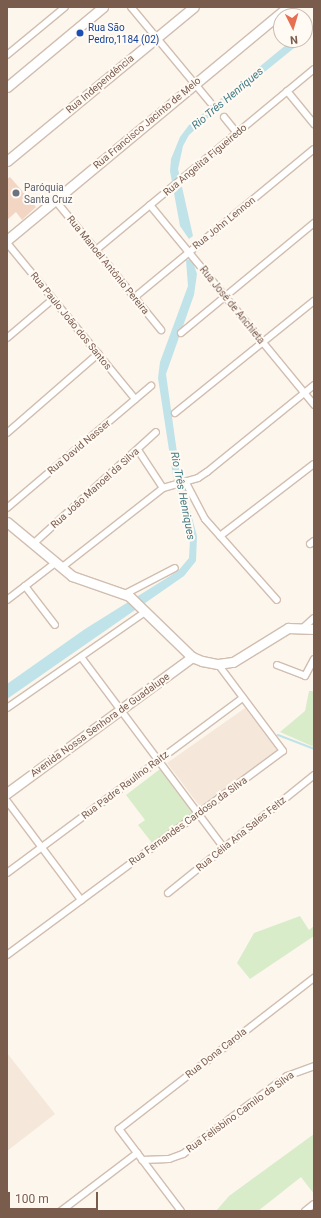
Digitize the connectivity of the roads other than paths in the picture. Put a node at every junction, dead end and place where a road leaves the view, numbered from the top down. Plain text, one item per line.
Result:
1 (65, 7) edge
2 (103, 7) edge
3 (131, 7) edge
4 (194, 7) edge
5 (288, 7) edge
6 (157, 38) junction
7 (7, 55) edge
8 (314, 69) edge
9 (195, 83) junction
10 (7, 87) edge
11 (287, 91) junction
12 (210, 102) dead end
13 (224, 117) dead end
14 (314, 124) edge
15 (237, 133) junction
16 (314, 149) edge
17 (7, 161) edge
18 (55, 200) junction
19 (150, 205) junction
20 (314, 223) edge
21 (7, 241) edge
22 (96, 250) junction
23 (189, 253) junction
24 (135, 297) junction
25 (225, 297) junction
26 (53, 299) junction
27 (314, 301) edge
28 (161, 330) dead end
29 (181, 333) dead end
30 (7, 338) edge
31 (263, 342) junction
32 (98, 354) junction
33 (314, 385) edge
34 (151, 386) dead end
35 (304, 393) junction
36 (135, 399) junction
37 (314, 405) edge
38 (175, 413) dead end
39 (156, 432) dead end
40 (7, 433) edge
41 (138, 450) junction
42 (314, 464) edge
43 (184, 481) junction
44 (166, 486) junction
45 (7, 508) edge
46 (7, 522) edge
47 (220, 536) junction
48 (33, 544) junction
49 (58, 565) junction
50 (175, 568) dead end
51 (25, 586) junction
52 (128, 596) junction
53 (7, 600) edge
54 (277, 600) dead end
55 (144, 610) junction
56 (314, 618) edge
57 (55, 625) dead end
58 (304, 627) junction
59 (314, 629) edge
60 (80, 657) junction
61 (192, 657) junction
62 (314, 659) edge
63 (218, 664) junction
64 (277, 665) dead end
65 (243, 698) junction
66 (7, 708) edge
67 (120, 710) junction
68 (158, 761) junction
69 (314, 775) edge
70 (7, 793) edge
71 (7, 801) edge
72 (198, 814) junction
73 (42, 847) junction
74 (223, 847) junction
75 (7, 873) edge
76 (168, 894) dead end
77 (81, 900) junction
78 (7, 955) edge
79 (314, 978) edge
80 (314, 1066) edge
81 (137, 1153) junction
82 (142, 1160) junction
83 (314, 1204) edge
84 (61, 1211) edge
85 (181, 1211) edge
86 (305, 1211) edge

1 - 7 street
2 - 10 street
3 - 6 street
4 - 6 street, Rua Independência
5 - 9 street, Rua Francisco Jacinto de Melo
6 - 9 street
6 - 17 street, Rua Independência
8 - 11 street, Rua Angelita Figueiredo
9 - 12 street
9 - 18 street, Rua Francisco Jacinto de Melo
11 - 14 street
11 - 15 street, Rua Angelita Figueiredo
13 - 15 street
15 - 19 street, Rua Angelita Figueiredo
16 - 23 street, Rua John Lennon
18 - 21 street, Rua Francisco Jacinto de Melo
18 - 22 street, Rua Manoel Antônio Pereira
19 - 22 street, Rua Angelita Figueiredo
19 - 23 street, Rua José de Anchieta
20 - 25 street
21 - 26 street, Rua Paulo João dos Santos
22 - 24 street, Rua Manoel Antônio Pereira
23 - 24 street, Rua John Lennon
23 - 25 street, Rua José de Anchieta
24 - 28 street, Rua Manoel Antônio Pereira
25 - 29 street
25 - 31 street, Rua José de Anchieta
26 - 30 street
26 - 32 street, Rua Paulo João dos Santos
27 - 31 street
31 - 35 street, Rua José de Anchieta
31 - 38 street
32 - 36 street, Rua Paulo João dos Santos
32 - 40 street
33 - 35 street
34 - 36 street, Rua David Nasser
35 - 37 street, Rua José de Anchieta
35 - 43 street
36 - 45 street, Rua David Nasser
39 - 41 street, Rua João Manoel da Silva
41 - 44 street
41 - 48 street, Rua João Manoel da Silva
42 - 47 street
43 - 44 street
43 - 47 street
44 - 49 street
46 - 48 street
47 - 54 street
48 - 49 street
49 - 51 street
49 - 52 street
50 - 52 street
51 - 53 street
51 - 57 street
52 - 55 street
55 - 60 street
55 - 61 street
56 - 58 street
58 - 59 street
58 - 63 street
60 - 66 street
60 - 67 street
61 - 63 street
61 - 67 street, Avenida Nossa Senhora de Guadalupe
62 - 64 street
63 - 65 street, Rua Fernandes Cardoso da Silva
65 - 68 street, Rua Padre Raulino Raitz
65 - 72 street, Rua Fernandes Cardoso da Silva
67 - 68 street
67 - 70 street, Avenida Nossa Senhora de Guadalupe
68 - 72 street
68 - 73 street, Rua Padre Raulino Raitz
69 - 74 street, Rua Célia Ana Sales Feltz
71 - 73 street
72 - 74 street
72 - 77 street, Rua Fernandes Cardoso da Silva
73 - 75 street, Rua Padre Raulino Raitz
73 - 77 street
74 - 76 street, Rua Célia Ana Sales Feltz
77 - 78 street, Rua Fernandes Cardoso da Silva
79 - 81 street, Rua Dona Carola
80 - 82 street, Rua Felisbino Camilo da Silva
81 - 82 street
81 - 84 street
82 - 85 street
83 - 86 street

